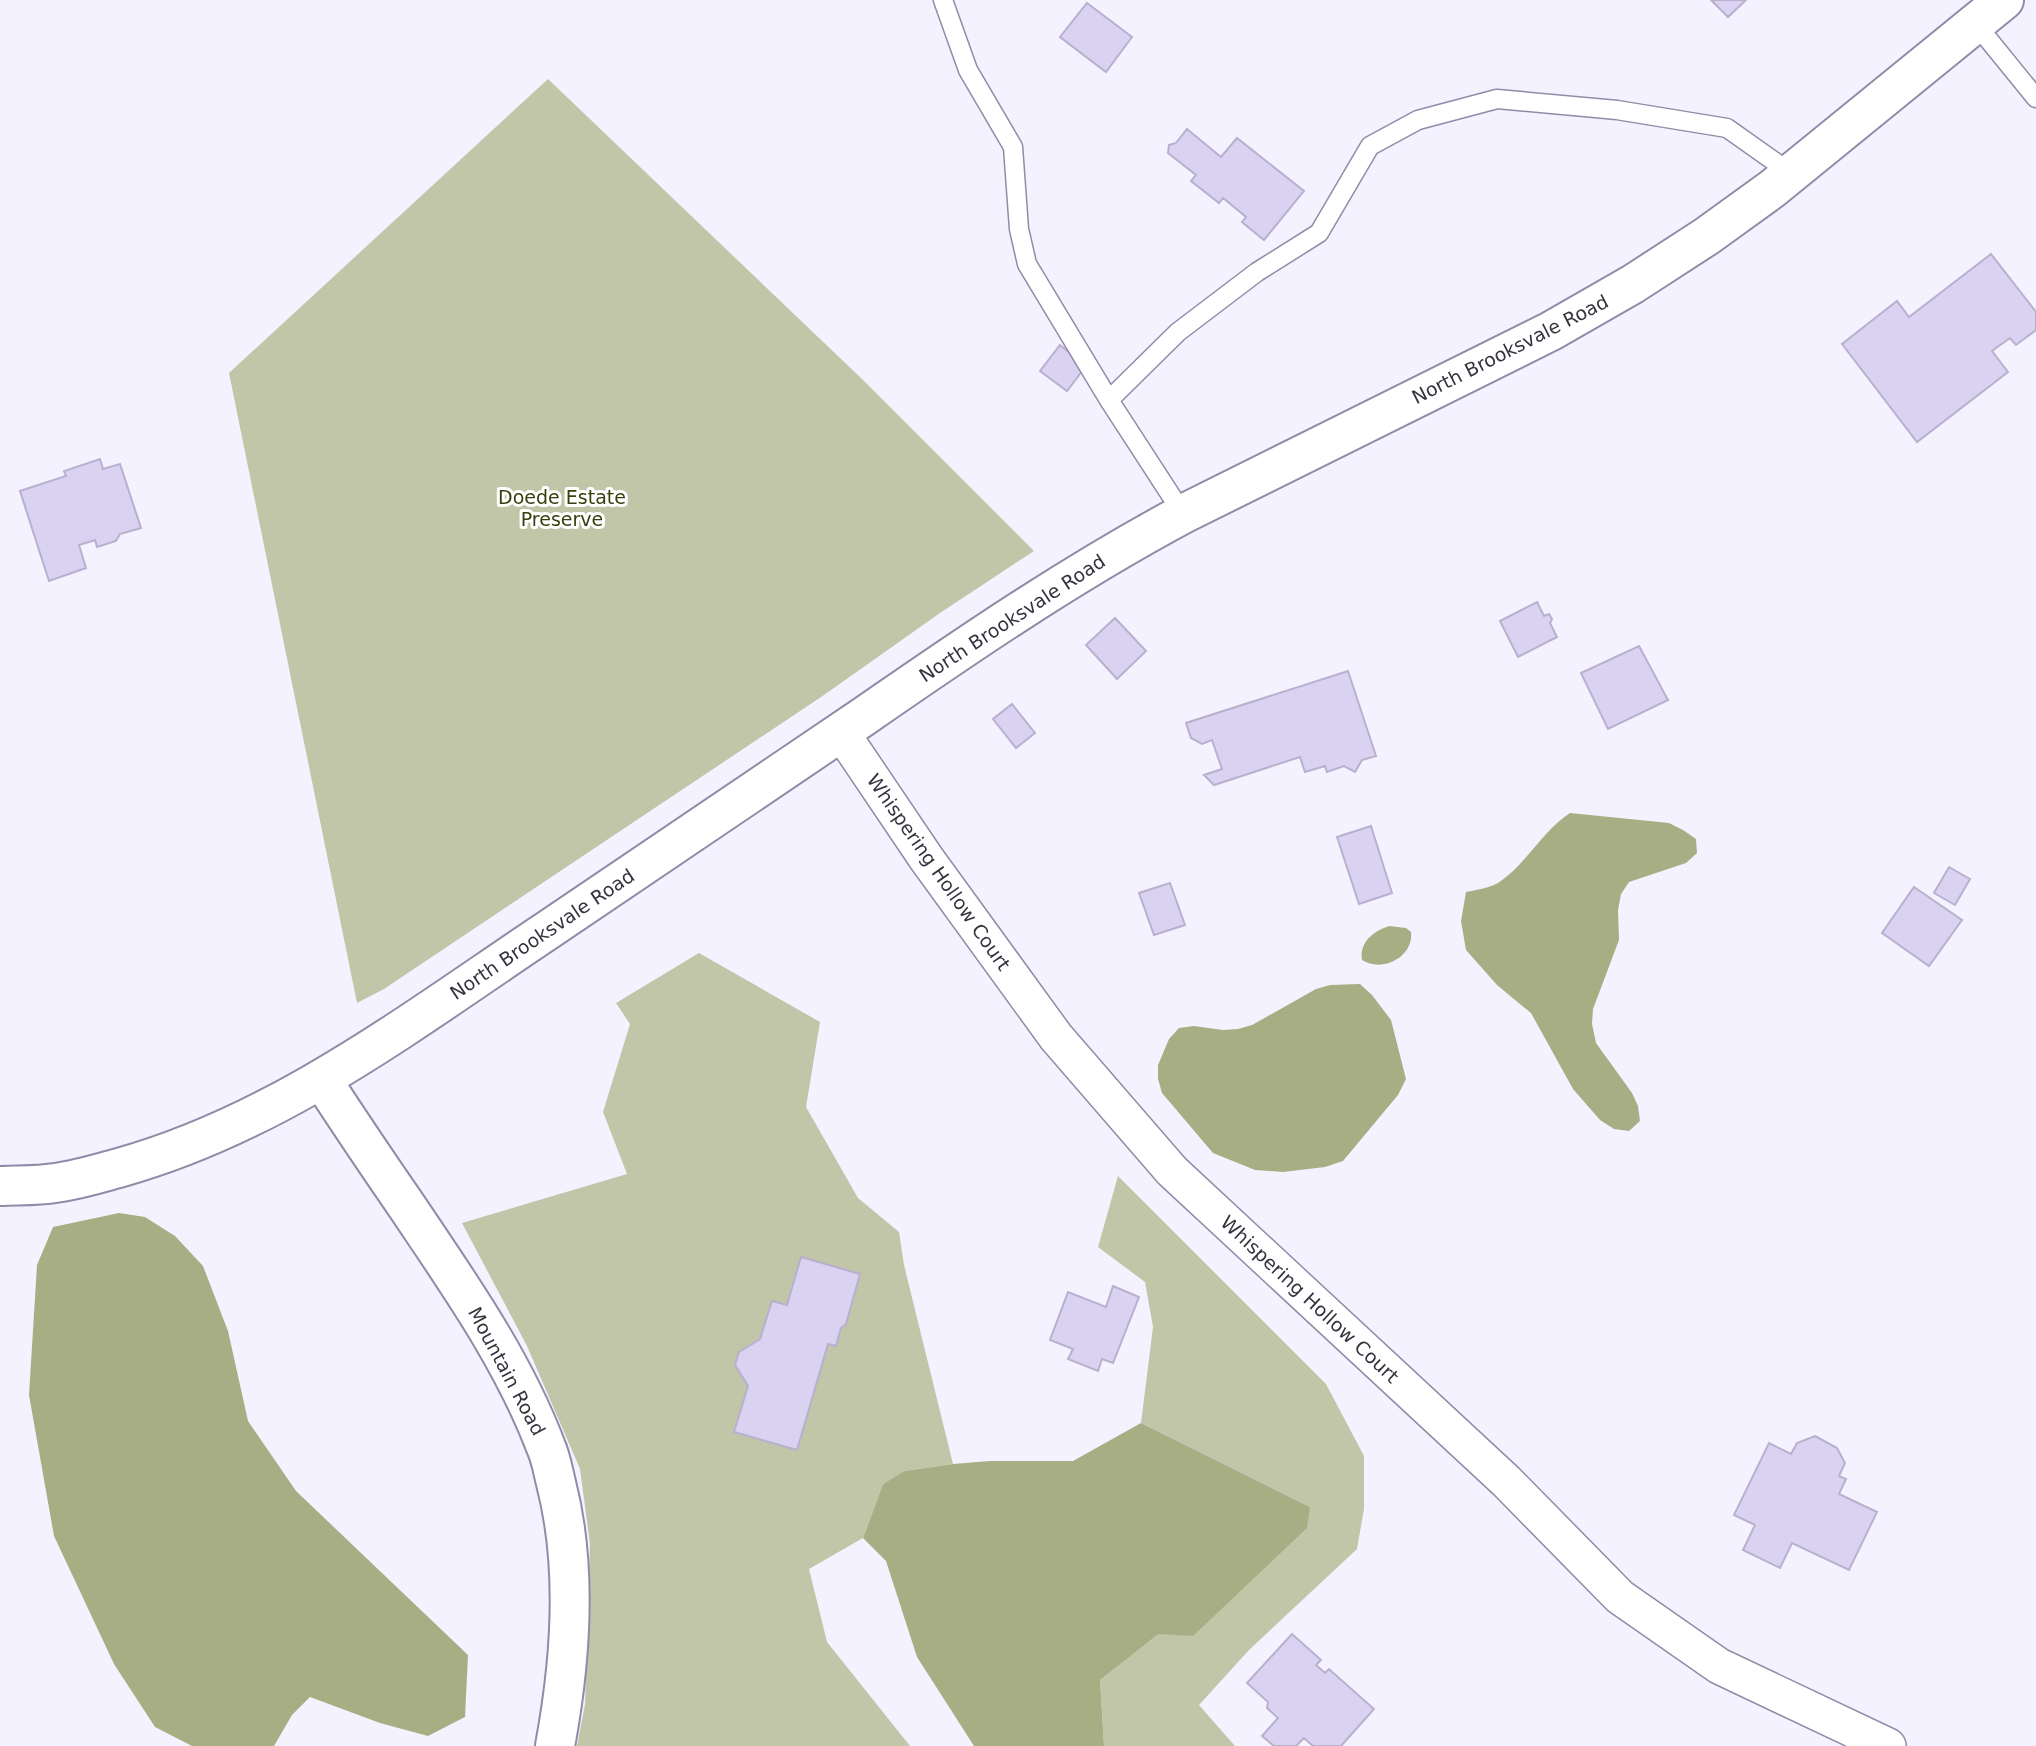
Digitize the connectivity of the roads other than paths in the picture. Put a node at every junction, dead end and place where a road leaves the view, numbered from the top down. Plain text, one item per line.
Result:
1 (943, 0) edge
2 (1989, 12) edge
3 (2036, 98) edge
4 (1792, 174) junction
5 (1109, 400) junction
6 (1183, 514) junction
7 (841, 732) junction
8 (322, 1080) junction
9 (0, 1186) edge
10 (555, 1746) edge
11 (1888, 1746) edge

1 - 5 lane
2 - 3 lane
2 - 4 main road, North Brooksvale Road
4 - 5 lane
4 - 6 main road, North Brooksvale Road
5 - 6 lane
6 - 7 main road, North Brooksvale Road
7 - 8 main road, North Brooksvale Road
7 - 11 street, Whispering Hollow Court
8 - 9 main road, North Brooksvale Road
8 - 10 main road, Mountain Road

